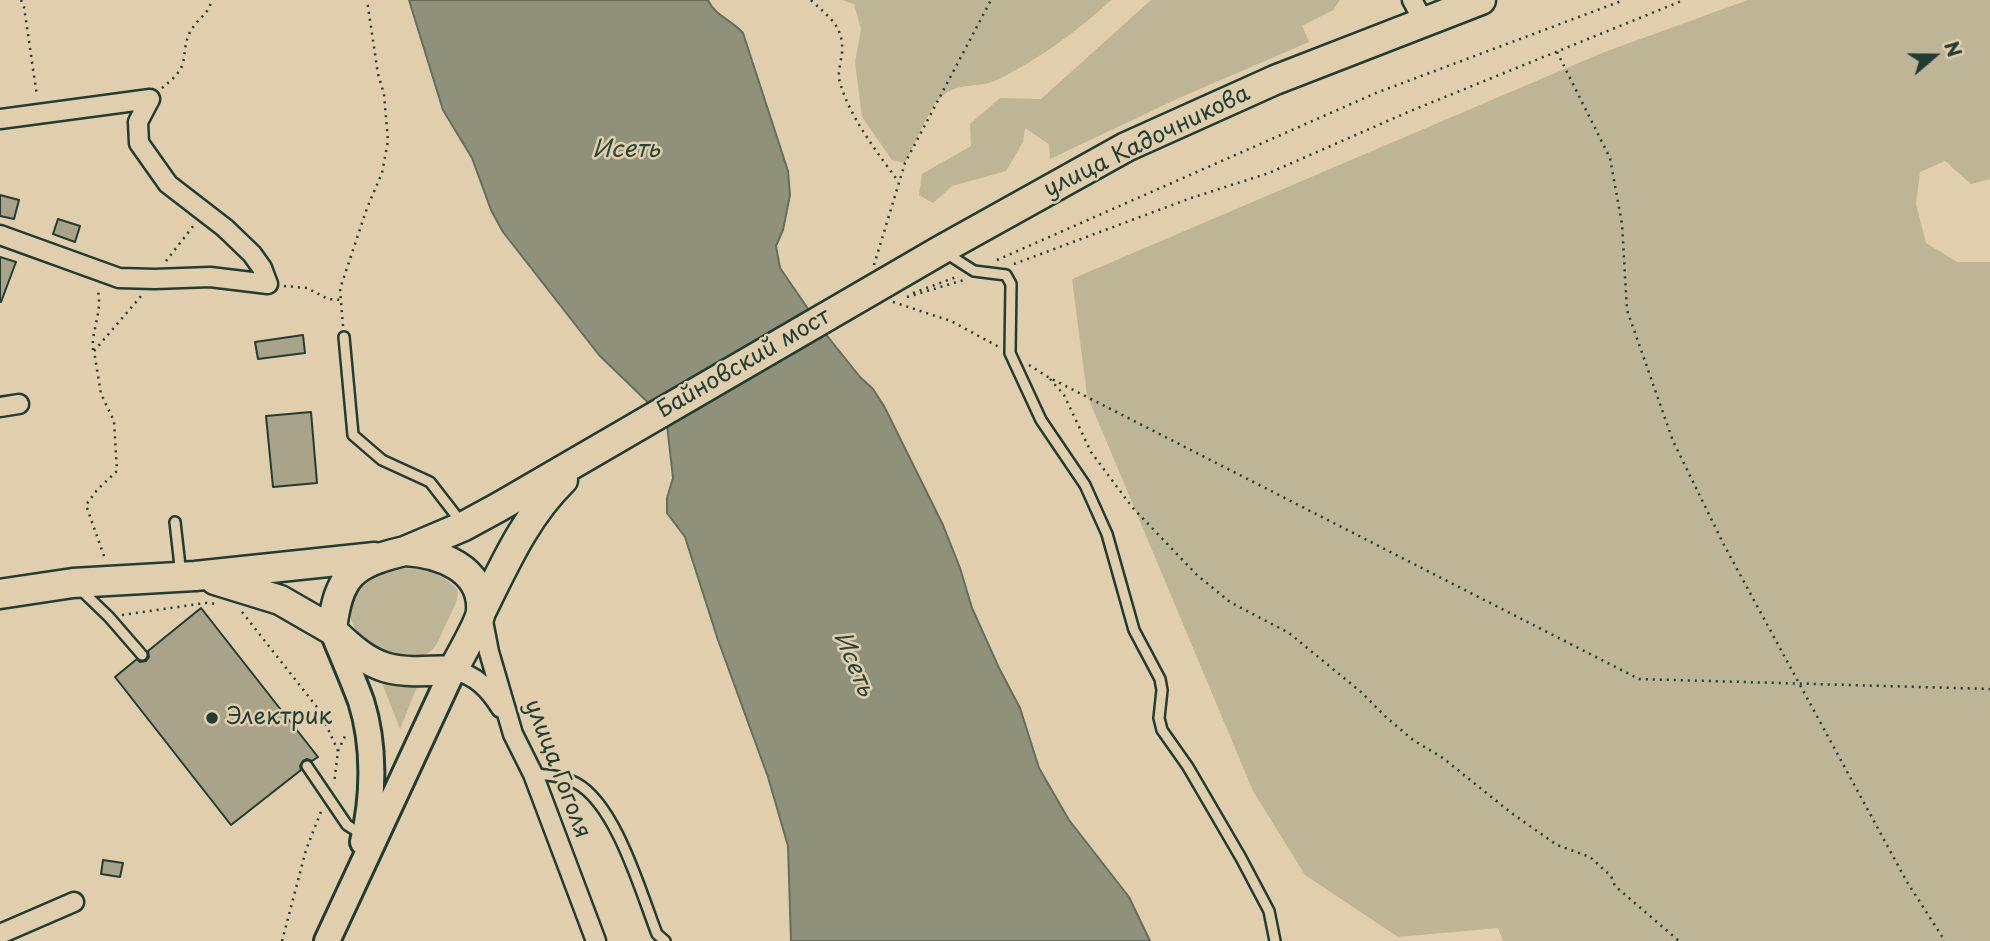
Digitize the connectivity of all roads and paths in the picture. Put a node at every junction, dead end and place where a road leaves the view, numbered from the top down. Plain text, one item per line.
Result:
1 (20, 0) edge
2 (212, 0) edge
3 (367, 0) edge
4 (811, 0) edge
5 (991, 0) edge
6 (1481, 0) edge
7 (1624, 0) edge
8 (1684, 0) edge
9 (1418, 11) edge
10 (1557, 52) junction
11 (150, 99) junction
12 (39, 114) junction
13 (0, 119) edge
14 (899, 182) junction
15 (203, 213) junction
16 (0, 235) edge
17 (941, 250) junction
18 (83, 265) junction
19 (974, 271) junction
20 (992, 272) junction
21 (155, 279) junction
22 (268, 284) junction
23 (881, 286) junction
24 (341, 300) junction
25 (344, 337) joint
26 (93, 351) junction
27 (1010, 353) junction
28 (1048, 377) junction
29 (19, 404) dead end
30 (0, 407) edge
31 (612, 440) junction
32 (175, 522) dead end
33 (464, 526) junction
34 (393, 554) junction
35 (104, 556) dead end
36 (188, 576) junction
37 (73, 583) junction
38 (0, 594) edge
39 (226, 606) dead end
40 (236, 607) dead end
41 (481, 612) junction
42 (108, 617) junction
43 (332, 630) junction
44 (142, 655) dead end
45 (453, 670) junction
46 (1800, 684) junction
47 (1990, 689) edge
48 (513, 734) junction
49 (307, 766) dead end
50 (533, 774) junction
51 (328, 795) junction
52 (365, 836) junction
53 (354, 883) junction
54 (74, 902) dead end
55 (0, 934) edge
56 (282, 941) edge
57 (327, 941) edge
58 (596, 941) edge
59 (664, 941) edge
60 (1275, 941) edge
61 (1679, 941) edge
62 (1945, 941) edge

1 - 12 path
2 - 11 path
3 - 24 path
4 - 14 path
5 - 14 path
6 - 9 main road, улица Кадочникова
7 - 19 path
8 - 10 path
9 - 17 main road, улица Кадочникова
10 - 20 path
10 - 46 path
11 - 12 street
11 - 15 street
12 - 13 street
14 - 23 path
15 - 21 path
15 - 22 street
16 - 18 street
17 - 19 lane
17 - 23 main road, улица Кадочникова
18 - 21 street
18 - 26 path
19 - 20 lane
19 - 23 path
20 - 23 path
20 - 27 lane
21 - 22 street
21 - 26 path
22 - 24 path
23 - 27 path
23 - 31 main road, Байновский мост
24 - 25 path
25 - 33 lane
26 - 35 path
27 - 28 path
27 - 60 lane
28 - 46 path
28 - 61 path
29 - 30 street
31 - 33 main road
31 - 41 main road
32 - 36 lane
33 - 34 main road
34 - 36 main road
34 - 41 main road
34 - 43 main road
36 - 37 main road
36 - 43 main road
37 - 38 main road
37 - 42 lane
39 - 42 path
40 - 51 path
41 - 45 main road
41 - 48 street, улица Гоголя
42 - 44 lane
43 - 45 main road
43 - 52 main road
45 - 48 street
45 - 53 main road
46 - 47 path
46 - 62 path
48 - 50 street, улица Гоголя
49 - 51 lane
50 - 58 street, улица Гоголя
50 - 59 lane
51 - 52 lane
51 - 56 path
52 - 53 main road
53 - 57 main road
54 - 55 street

